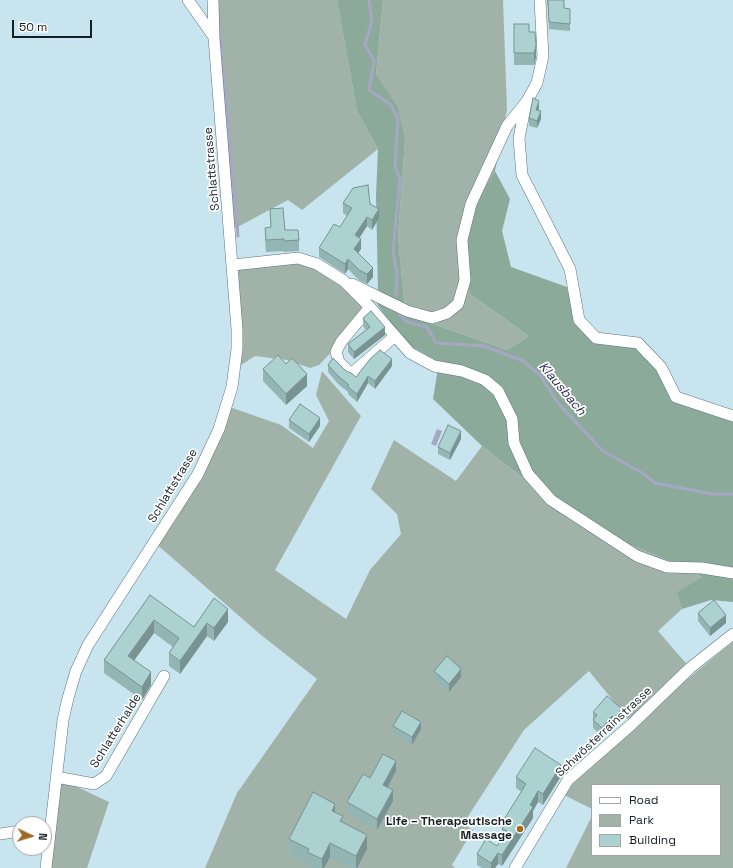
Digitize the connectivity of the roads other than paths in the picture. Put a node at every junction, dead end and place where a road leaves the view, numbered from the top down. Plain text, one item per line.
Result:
1 (188, 0) edge
2 (213, 0) edge
3 (540, 0) edge
4 (214, 38) junction
5 (527, 101) junction
6 (233, 265) junction
7 (344, 281) junction
8 (370, 307) junction
9 (395, 336) junction
10 (733, 416) edge
11 (733, 573) edge
12 (733, 634) edge
13 (164, 676) dead end
14 (56, 777) junction
15 (49, 816) edge
16 (12, 832) edge
17 (0, 834) edge
18 (46, 856) edge
19 (46, 868) edge
20 (515, 868) edge

1 - 4 street
2 - 4 street, Schlattstrasse
3 - 5 street
4 - 6 street, Schlattstrasse
5 - 7 street
5 - 10 street
6 - 7 street
6 - 14 street, Schlattstrasse
7 - 8 street
8 - 9 street
8 - 9 street
9 - 11 street
12 - 20 street, Schwösterrainstrasse
13 - 14 street, Schlatterhalde
14 - 15 street, Schlattstrasse
16 - 17 street
18 - 19 street, Schlattstrasse

